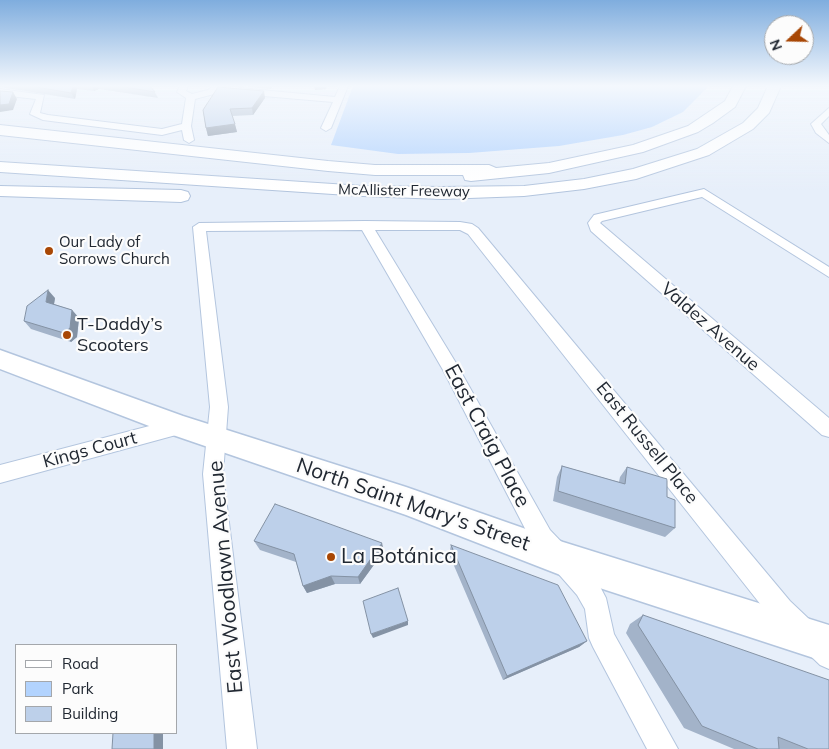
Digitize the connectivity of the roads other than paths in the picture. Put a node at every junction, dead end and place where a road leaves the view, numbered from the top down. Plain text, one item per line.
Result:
1 (74, 121) edge
2 (187, 121) edge
3 (329, 121) edge
4 (705, 121) edge
5 (753, 121) edge
6 (819, 121) edge
7 (186, 126) junction
8 (326, 128) dead end
9 (0, 130) edge
10 (189, 140) dead end
11 (829, 140) edge
12 (0, 153) edge
13 (0, 167) edge
14 (520, 171) junction
15 (524, 191) junction
16 (0, 192) edge
17 (365, 225) junction
18 (829, 273) edge
19 (0, 360) edge
20 (180, 426) junction
21 (829, 429) edge
22 (216, 437) junction
23 (0, 474) edge
24 (563, 559) junction
25 (823, 646) edge
26 (242, 749) edge
27 (663, 749) edge

1 - 7 street
2 - 7 street
3 - 8 street
4 - 14 highway, McAllister Freeway
5 - 15 highway, McAllister Freeway
6 - 11 street
7 - 10 street
9 - 14 highway
12 - 14 highway, McAllister Freeway
13 - 15 highway, McAllister Freeway
15 - 16 highway
17 - 22 street, East Woodlawn Avenue
17 - 24 street, East Craig Place
17 - 25 street, East Russell Place
18 - 21 street, Valdez Avenue
19 - 20 main road, North Saint Mary's Street
20 - 22 main road, North Saint Mary's Street
20 - 23 street, Kings Court
22 - 24 main road, North Saint Mary's Street
22 - 26 street, East Woodlawn Avenue
24 - 25 main road, North Saint Mary's Street
24 - 27 street, East Craig Place

